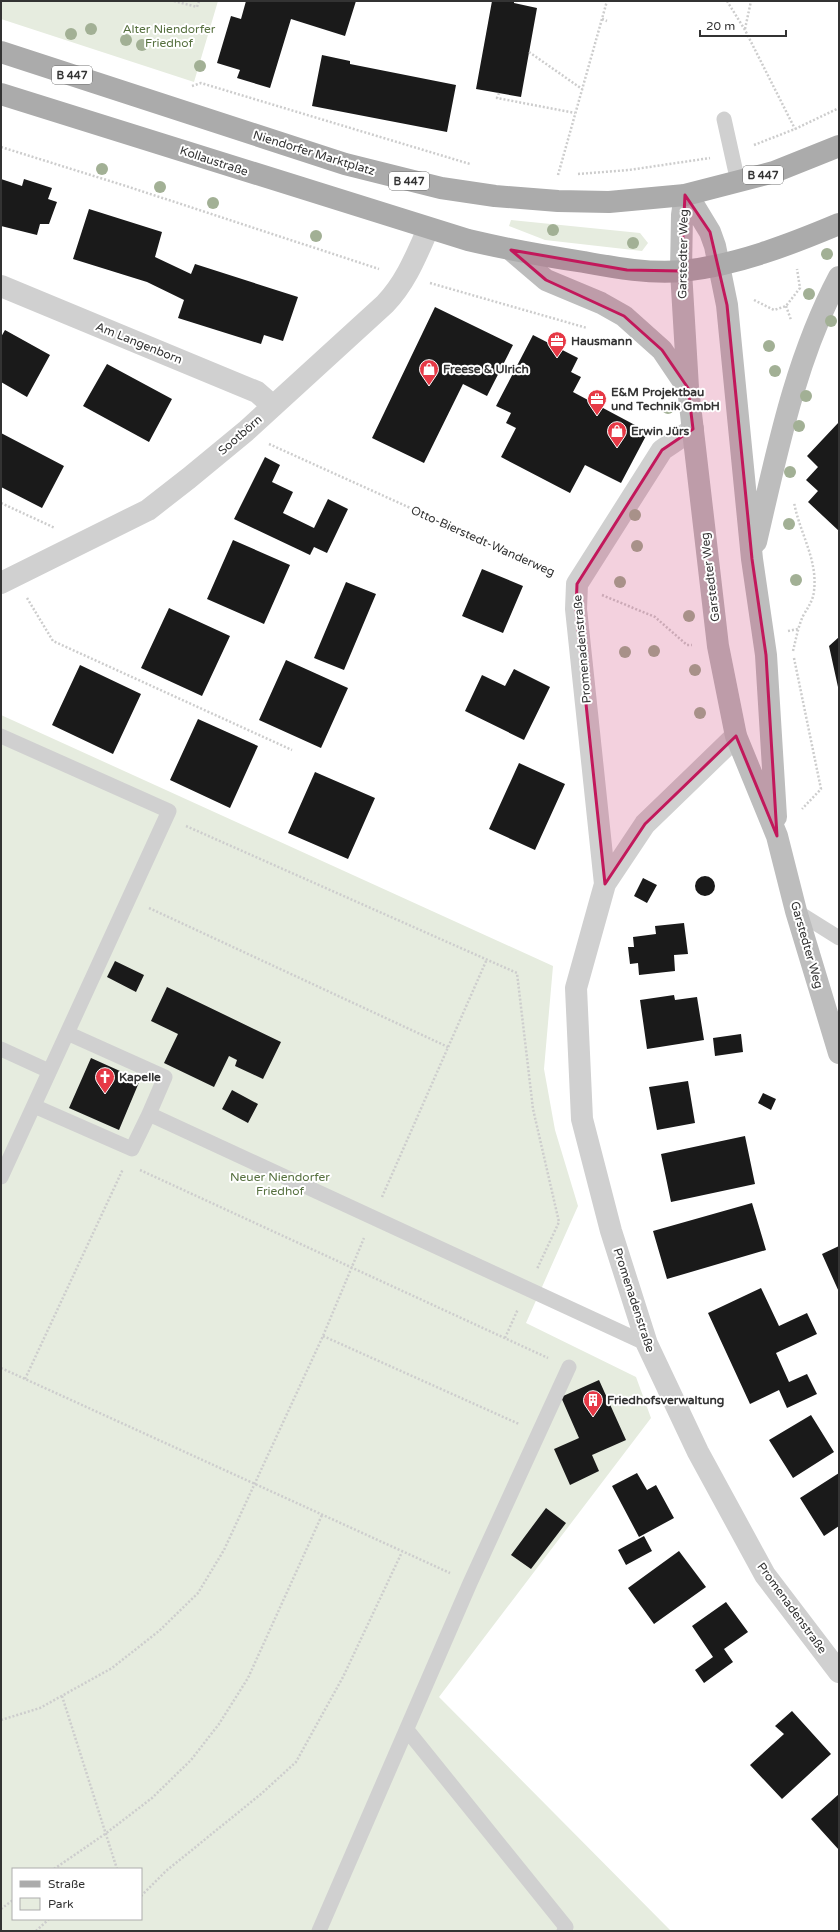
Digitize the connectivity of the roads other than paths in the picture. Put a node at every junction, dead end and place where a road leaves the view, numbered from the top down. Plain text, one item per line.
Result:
1 (1, 52) edge
2 (1, 94) edge
3 (724, 119) dead end
4 (839, 146) edge
5 (738, 182) junction
6 (685, 195) junction
7 (839, 224) edge
8 (428, 229) junction
9 (511, 250) junction
10 (719, 265) junction
11 (681, 271) junction
12 (839, 278) edge
13 (1, 286) edge
14 (688, 388) junction
15 (273, 406) junction
16 (693, 429) junction
17 (752, 558) junction
18 (8, 580) edge
19 (1, 736) edge
20 (736, 736) junction
21 (777, 836) junction
22 (605, 884) junction
23 (796, 911) junction
24 (839, 938) edge
25 (835, 1029) edge
26 (67, 1033) junction
27 (1, 1049) edge
28 (839, 1053) edge
29 (49, 1071) junction
30 (34, 1106) junction
31 (149, 1114) junction
32 (1, 1177) edge
33 (647, 1344) junction
34 (569, 1367) road end
35 (839, 1672) edge
36 (407, 1730) junction
37 (319, 1931) edge
38 (564, 1931) edge

1 - 6 main road, Niendorfer Marktplatz / B 447
2 - 8 main road, Kollaustraße
3 - 5 lane
4 - 5 main road, Niendorfer Marktplatz / B 447
5 - 6 main road, Niendorfer Marktplatz / B 447
6 - 10 main road, Garstedter Weg
6 - 11 main road, Garstedter Weg
7 - 10 main road
8 - 9 main road
8 - 15 street, Sootbörn
9 - 11 main road
9 - 14 main road
10 - 11 main road
10 - 17 main road, Garstedter Weg
11 - 14 main road, Garstedter Weg
12 - 17 main road
13 - 15 street, Am Langenborn
14 - 16 main road, Garstedter Weg
15 - 18 street, Sootbörn
16 - 20 main road, Garstedter Weg
16 - 22 street, Promenadenstraße
17 - 21 main road, Garstedter Weg
19 - 26 lane
20 - 21 main road, Garstedter Weg
20 - 22 street, Promenadenstraße
21 - 23 main road, Garstedter Weg
22 - 33 street, Promenadenstraße
23 - 24 lane
23 - 25 main road, Garstedter Weg
25 - 28 main road, Garstedter Weg
26 - 29 lane
26 - 31 lane
27 - 29 lane
29 - 30 lane
30 - 31 lane
30 - 32 lane
31 - 33 lane
33 - 35 street, Promenadenstraße
34 - 36 lane
36 - 37 lane
36 - 38 lane

